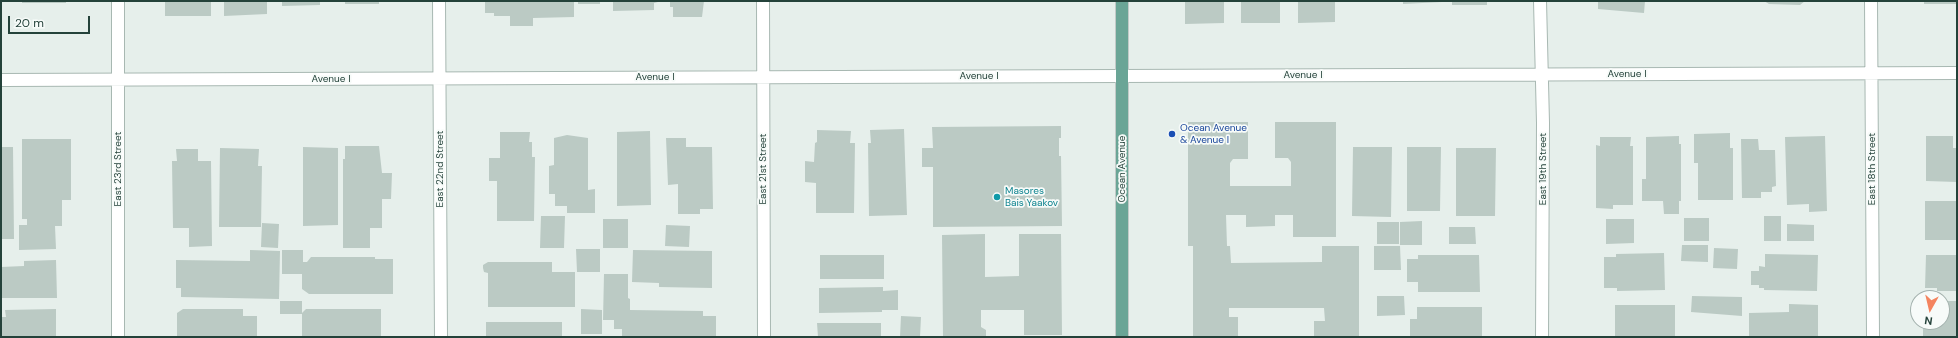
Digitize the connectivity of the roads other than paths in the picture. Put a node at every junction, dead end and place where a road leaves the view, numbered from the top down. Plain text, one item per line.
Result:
1 (118, 1) edge
2 (439, 1) edge
3 (762, 1) edge
4 (1122, 1) edge
5 (1540, 1) edge
6 (1871, 1) edge
7 (1542, 73) junction
8 (1957, 73) edge
9 (1871, 74) junction
10 (1123, 76) junction
11 (762, 77) junction
12 (440, 78) junction
13 (1, 80) edge
14 (117, 80) junction
15 (118, 337) edge
16 (441, 337) edge
17 (764, 337) edge
18 (1122, 337) edge
19 (1542, 337) edge
20 (1873, 337) edge

1 - 14 street, East 23rd Street
2 - 12 street, East 22nd Street
3 - 11 street, East 21st Street
4 - 10 main road, Ocean Avenue
5 - 7 street, East 19th Street
6 - 9 street, East 18th Street
7 - 9 street, Avenue I
7 - 10 street, Avenue I
7 - 19 street, East 19th Street
8 - 9 street, Avenue I
9 - 20 street, East 18th Street
10 - 11 street, Avenue I
10 - 18 main road, Ocean Avenue
11 - 12 street, Avenue I
11 - 17 street, East 21st Street
12 - 14 street, Avenue I
12 - 16 street, East 22nd Street
13 - 14 street, Avenue I
14 - 15 street, East 23rd Street

